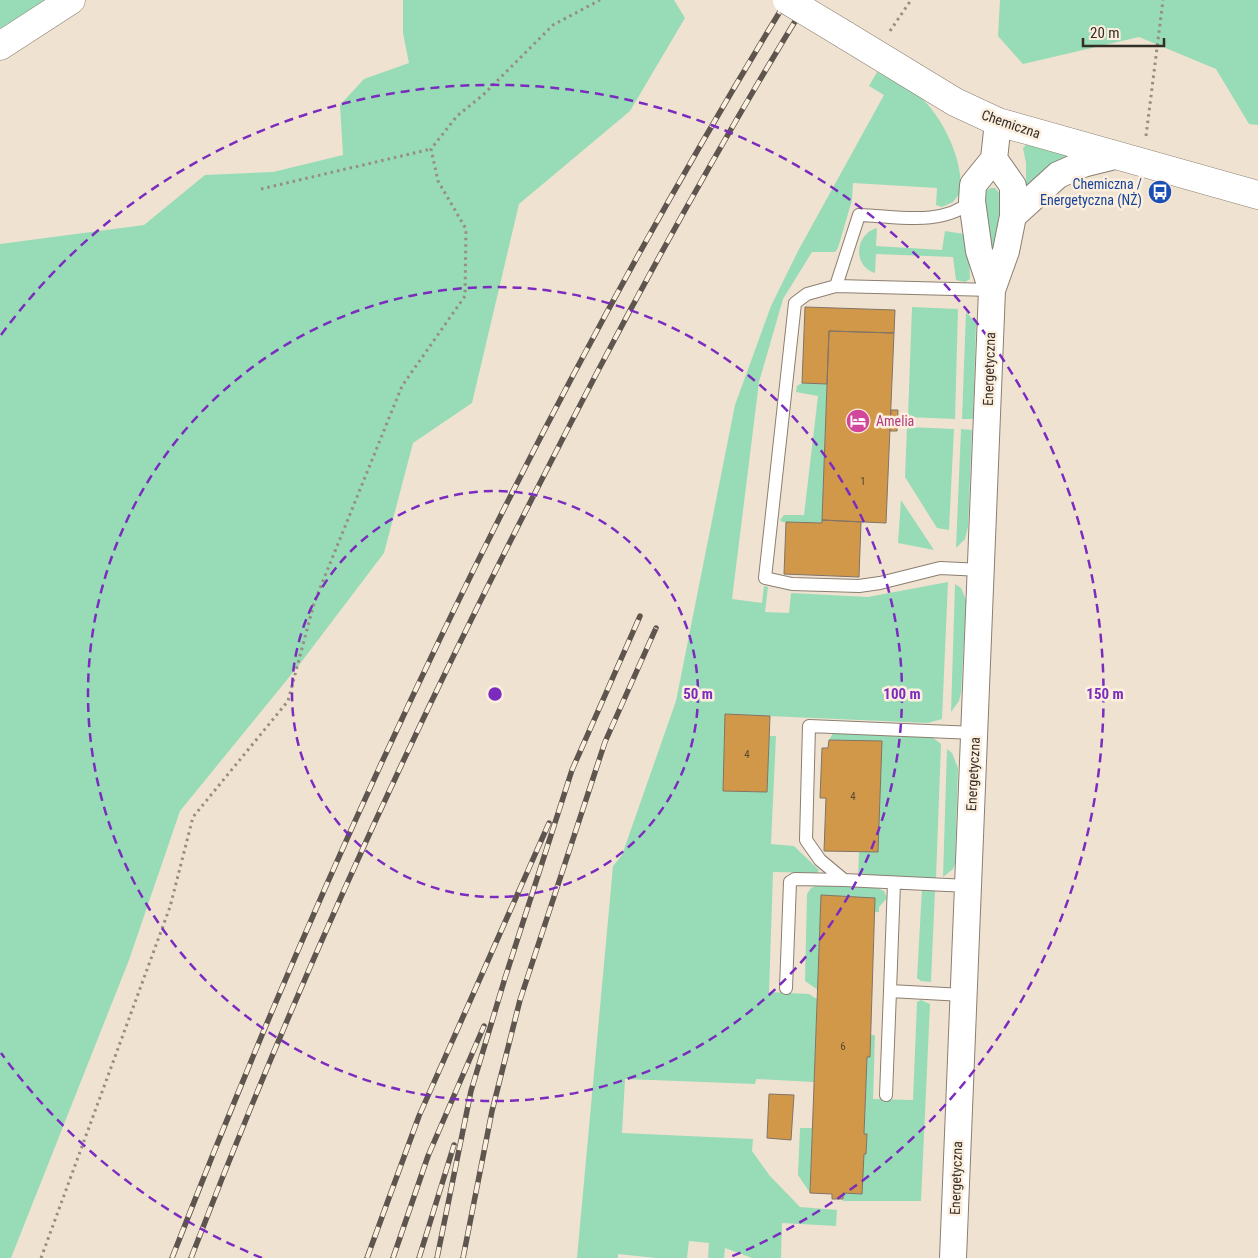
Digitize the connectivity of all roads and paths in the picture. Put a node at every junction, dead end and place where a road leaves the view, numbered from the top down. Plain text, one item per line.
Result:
1 (71, 0) edge
2 (600, 0) edge
3 (787, 0) edge
4 (911, 0) edge
5 (1163, 0) edge
6 (0, 46) edge
7 (875, 53) junction
8 (998, 122) junction
9 (431, 149) junction
10 (1115, 156) junction
11 (994, 159) junction
12 (1143, 164) junction
13 (261, 188) dead end
14 (1258, 195) edge
15 (972, 201) junction
16 (1013, 216) junction
17 (836, 286) junction
18 (992, 290) junction
19 (982, 570) junction
20 (975, 733) junction
21 (844, 880) junction
22 (894, 883) junction
23 (968, 886) junction
24 (786, 988) dead end
25 (890, 991) junction
26 (963, 994) junction
27 (886, 1095) dead end
28 (41, 1258) edge
29 (953, 1258) edge

1 - 6 street
2 - 9 path
3 - 7 street, Chemiczna, bridge
4 - 7 path
5 - 12 path
7 - 8 street, Chemiczna
8 - 10 street, Chemiczna
8 - 11 street
9 - 13 path
9 - 28 path
10 - 12 street, Chemiczna
10 - 16 street
11 - 15 street, Energetyczna
11 - 16 street, Energetyczna
12 - 14 street, Chemiczna
15 - 17 lane
15 - 18 street, Energetyczna
16 - 18 street, Energetyczna
17 - 18 lane
17 - 19 lane
18 - 19 street, Energetyczna
19 - 20 street, Energetyczna
20 - 21 lane
20 - 23 street, Energetyczna
21 - 22 lane
21 - 24 lane
22 - 23 lane
22 - 25 lane
23 - 26 street, Energetyczna
25 - 26 lane
25 - 27 lane
26 - 29 street, Energetyczna

